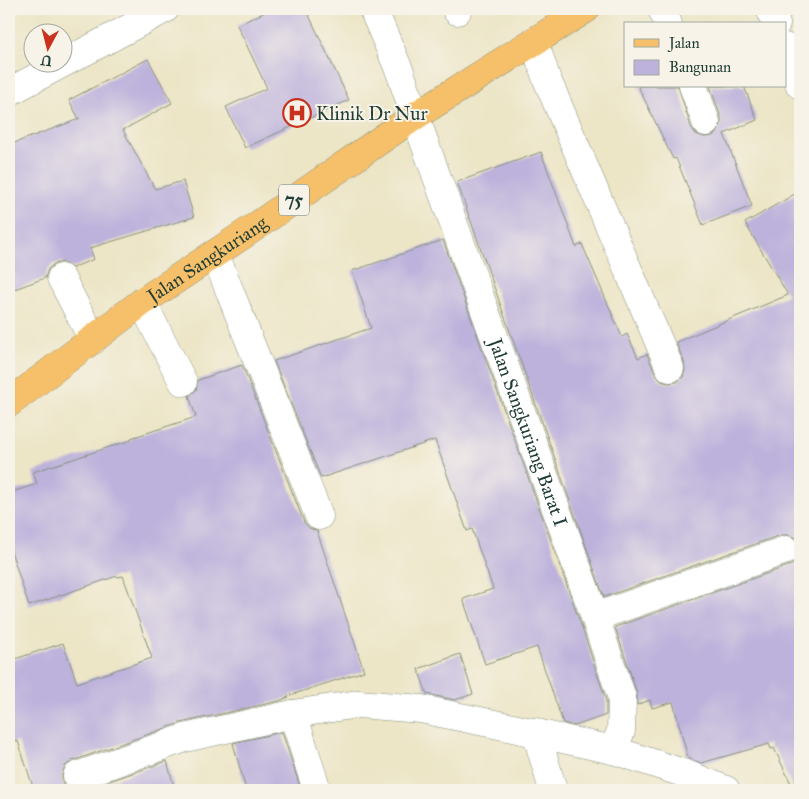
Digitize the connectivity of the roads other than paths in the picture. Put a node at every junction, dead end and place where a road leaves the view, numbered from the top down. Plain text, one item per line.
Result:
1 (165, 9) edge
2 (373, 9) edge
3 (586, 9) edge
4 (662, 9) edge
5 (770, 9) edge
6 (667, 22) edge
7 (775, 22) edge
8 (534, 41) junction
9 (786, 50) edge
10 (800, 85) edge
11 (693, 88) edge
12 (9, 92) edge
13 (415, 116) junction
14 (706, 122) dead end
15 (214, 254) junction
16 (61, 278) dead end
17 (142, 302) junction
18 (93, 340) junction
19 (670, 368) dead end
20 (183, 382) dead end
21 (9, 403) edge
22 (319, 516) dead end
23 (786, 550) dead end
24 (595, 618) junction
25 (292, 714) junction
26 (536, 732) junction
27 (613, 750) junction
28 (77, 776) dead end
29 (317, 790) edge
30 (554, 790) edge
31 (726, 790) edge

1 - 12 street
2 - 13 street, Jalan Sangkuriang Barat I
3 - 8 main road, Jalan Sangkuriang / 75
4 - 6 street
5 - 7 street
8 - 13 main road, Jalan Sangkuriang / 75
8 - 19 street
9 - 10 street
11 - 14 street
13 - 15 main road, Jalan Sangkuriang / 75
13 - 24 street, Jalan Sangkuriang Barat I
15 - 17 main road, Jalan Sangkuriang / 75
15 - 22 street
16 - 18 street
17 - 18 main road, Jalan Sangkuriang / 75
17 - 20 street
18 - 21 main road, Jalan Sangkuriang / 75
23 - 24 street
24 - 27 street, Jalan Sangkuriang Barat I
25 - 26 street
25 - 28 street
25 - 29 street
26 - 27 street
26 - 30 street
27 - 31 street

